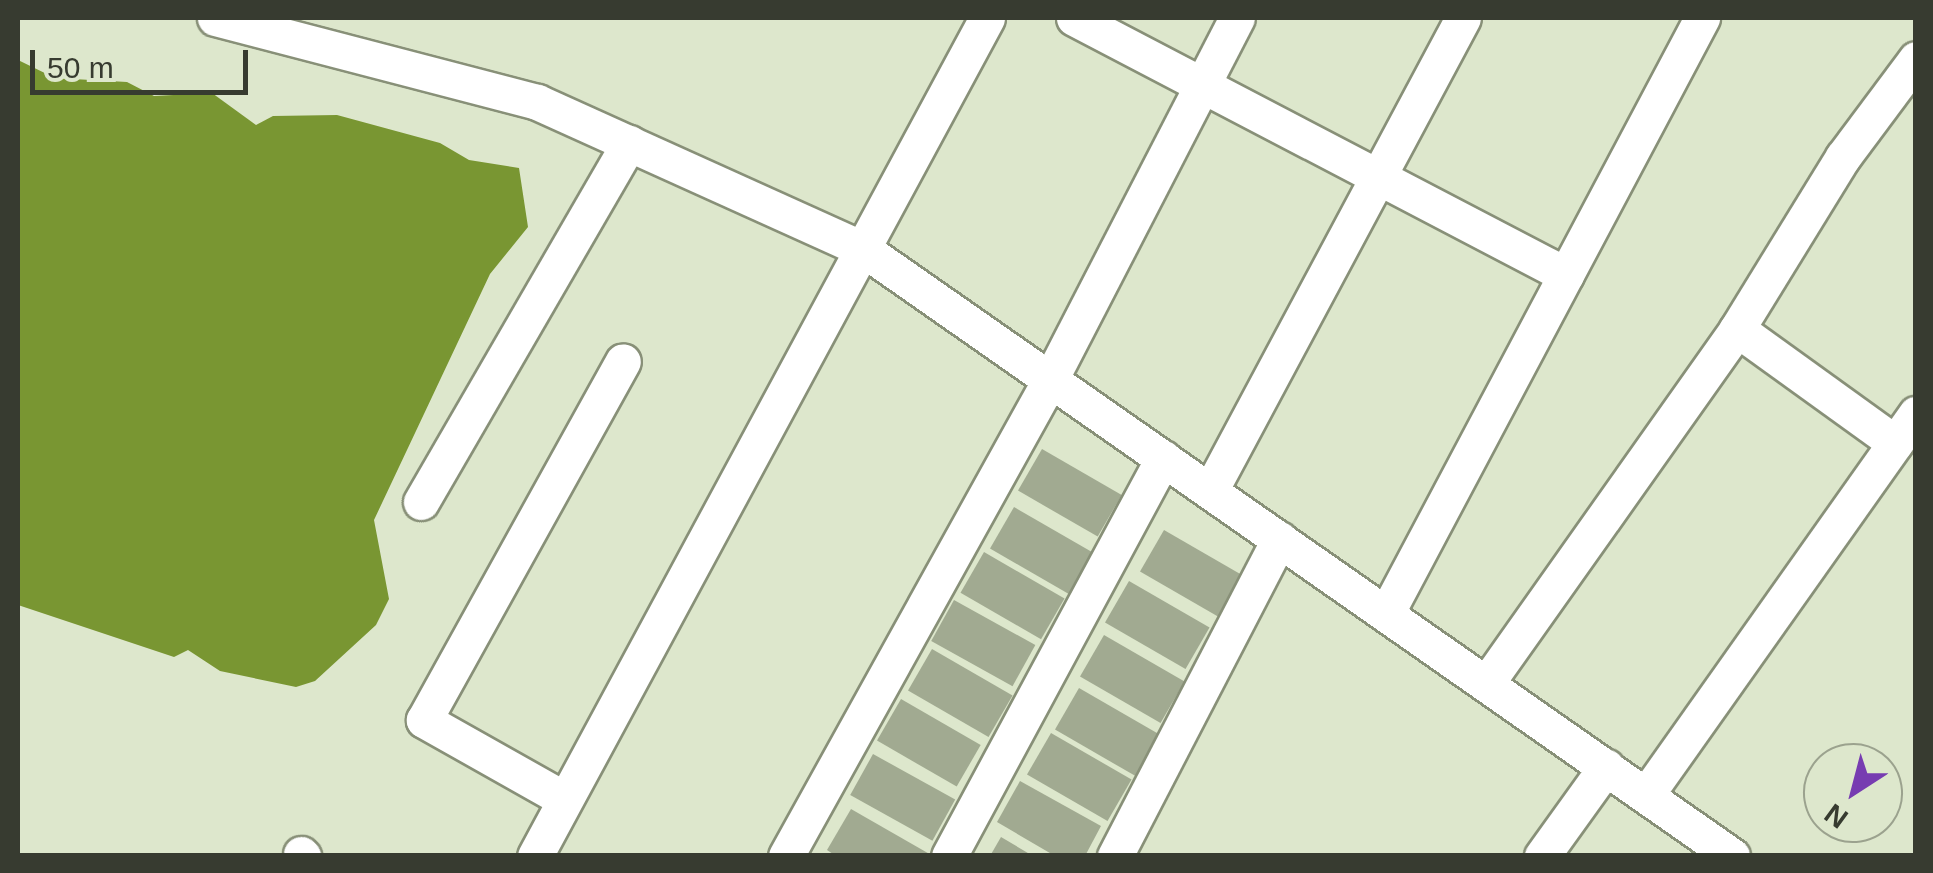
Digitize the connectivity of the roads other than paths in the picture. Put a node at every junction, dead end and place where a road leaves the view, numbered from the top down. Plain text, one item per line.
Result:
1 (216, 18) edge
2 (987, 18) edge
3 (1074, 18) edge
4 (1237, 18) edge
5 (1463, 18) edge
6 (1702, 18) edge
7 (1916, 59) edge
8 (1202, 86) junction
9 (628, 143) junction
10 (1380, 174) junction
11 (863, 249) junction
12 (1566, 275) junction
13 (1737, 329) junction
14 (622, 362) dead end
15 (1050, 380) junction
16 (1916, 414) edge
17 (1895, 444) junction
18 (1163, 458) junction
19 (1210, 491) junction
20 (421, 502) dead end
21 (1279, 539) junction
22 (1386, 614) junction
23 (1486, 684) junction
24 (1606, 767) junction
25 (1646, 796) junction
26 (564, 800) junction
27 (1732, 855) edge
28 (534, 856) edge
29 (786, 856) edge
30 (949, 856) edge
31 (1115, 856) edge
32 (1542, 856) edge

1 - 9 street
2 - 11 street
3 - 8 street
4 - 8 street
5 - 10 street
6 - 12 street
7 - 13 street
8 - 10 street
8 - 15 street
9 - 11 street
9 - 20 street
10 - 12 street
10 - 19 street
11 - 15 street
11 - 26 street
12 - 22 street
13 - 17 street
13 - 23 street
14 - 26 street
15 - 18 street
15 - 29 street
16 - 17 street
17 - 25 street
18 - 19 street
18 - 30 street
19 - 21 street
21 - 22 street
21 - 31 street
22 - 23 street
23 - 24 street
24 - 25 street
24 - 32 street
25 - 27 street
26 - 28 street

